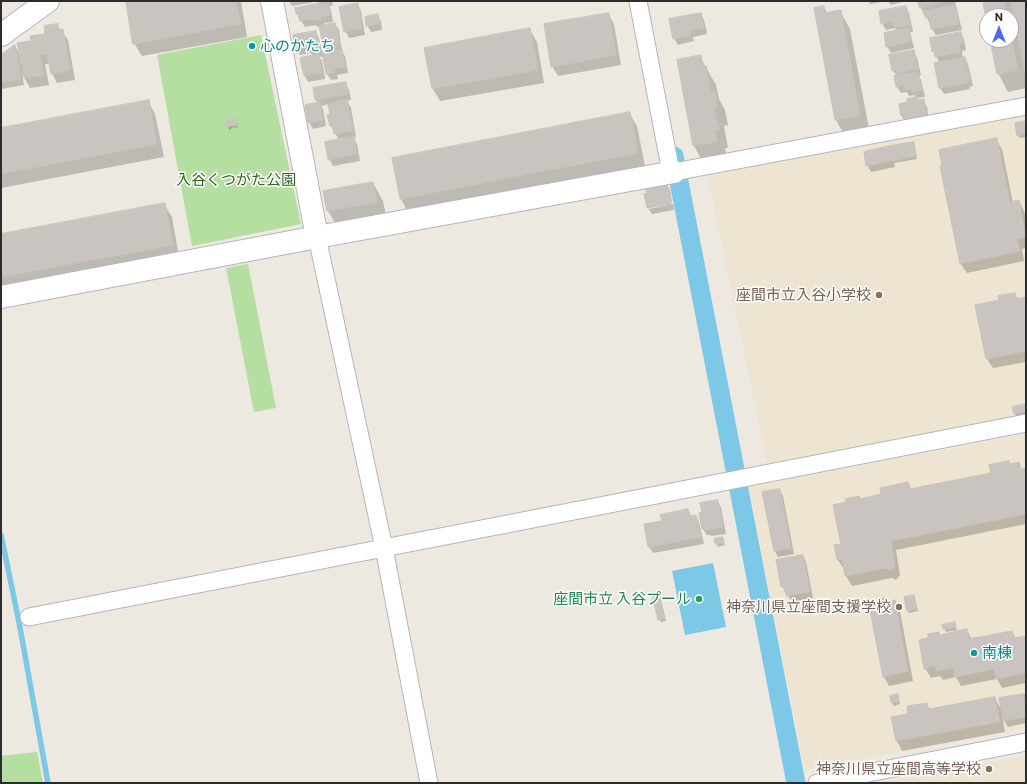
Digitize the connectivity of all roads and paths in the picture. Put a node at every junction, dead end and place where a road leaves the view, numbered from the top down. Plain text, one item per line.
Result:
1 (48, 1) edge
2 (272, 1) edge
3 (638, 1) edge
4 (1, 35) edge
5 (1026, 106) edge
6 (678, 171) junction
7 (317, 237) junction
8 (1, 297) edge
9 (1026, 423) edge
10 (384, 548) junction
11 (29, 617) dead end
12 (1026, 742) edge
13 (429, 783) edge
14 (817, 783) edge

1 - 4 street
2 - 7 street
3 - 6 street
5 - 6 street
6 - 7 street
7 - 8 street
7 - 10 street
9 - 10 street
10 - 11 street
10 - 13 street
12 - 14 street

